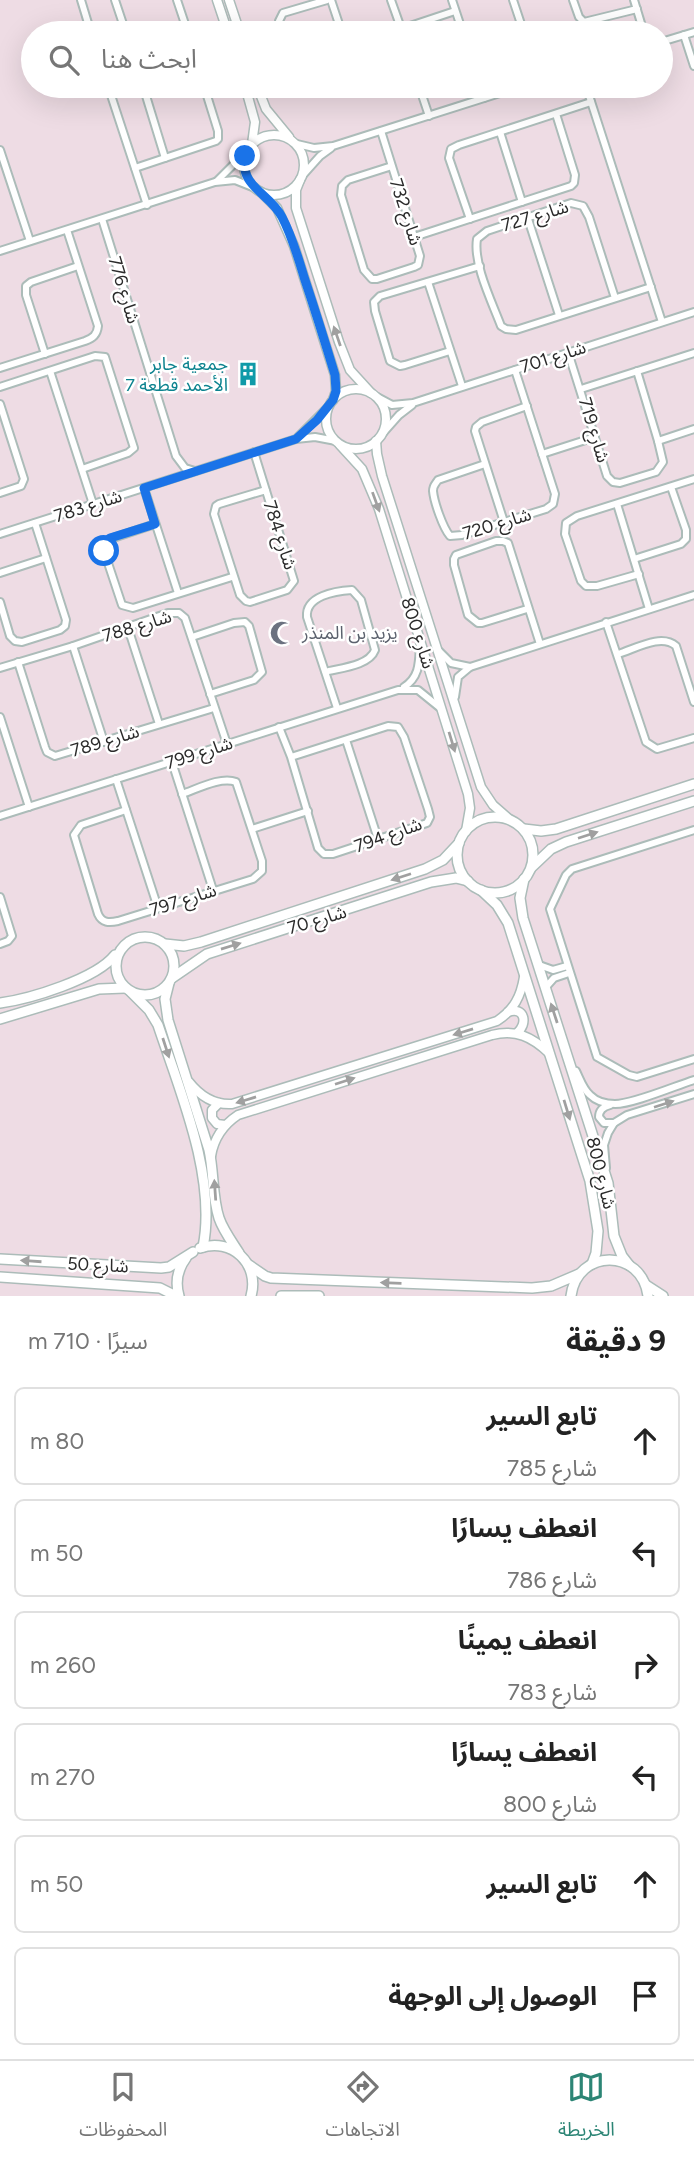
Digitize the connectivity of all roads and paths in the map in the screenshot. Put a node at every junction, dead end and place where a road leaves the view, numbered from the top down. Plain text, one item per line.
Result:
1 (81, 0) edge
2 (115, 0) edge
3 (177, 0) edge
4 (217, 0) edge
5 (229, 0) edge
6 (329, 0) edge
7 (391, 0) edge
8 (452, 0) edge
9 (513, 0) edge
10 (573, 0) edge
11 (634, 0) edge
12 (636, 9) junction
13 (455, 11) junction
14 (88, 21) edge
15 (122, 21) edge
16 (184, 21) edge
17 (224, 21) edge
18 (236, 21) edge
19 (279, 21) edge
20 (337, 21) edge
21 (398, 21) edge
22 (428, 21) edge
23 (459, 21) edge
24 (520, 21) edge
25 (583, 21) edge
26 (596, 21) edge
27 (640, 21) edge
28 (694, 32) edge
29 (684, 35) junction
30 (673, 38) edge
31 (694, 65) edge
32 (112, 98) edge
33 (147, 98) edge
34 (207, 98) edge
35 (249, 98) edge
36 (262, 98) edge
37 (423, 98) edge
38 (484, 98) edge
39 (590, 98) edge
40 (591, 102) junction
41 (556, 114) junction
42 (429, 116) junction
43 (381, 131) junction
44 (500, 132) junction
45 (295, 143) junction
46 (332, 146) junction
47 (250, 147) junction
48 (0, 150) edge
49 (165, 158) junction
50 (392, 166) junction
51 (135, 169) junction
52 (302, 178) junction
53 (215, 182) junction
54 (258, 190) junction
55 (522, 202) junction
56 (146, 205) junction
57 (102, 219) junction
58 (470, 219) junction
59 (528, 219) junction
60 (67, 230) junction
61 (414, 236) junction
62 (30, 242) junction
63 (0, 251) edge
64 (78, 266) junction
65 (480, 266) junction
66 (428, 282) junction
67 (652, 287) junction
68 (615, 298) junction
69 (694, 312) edge
70 (559, 315) junction
71 (662, 322) junction
72 (450, 351) junction
73 (568, 352) junction
74 (45, 354) junction
75 (693, 354) edge
76 (694, 363) edge
77 (0, 368) edge
78 (515, 370) junction
79 (50, 371) junction
80 (637, 371) junction
81 (462, 386) junction
82 (0, 387) edge
83 (581, 389) junction
84 (374, 395) junction
85 (331, 403) junction
86 (413, 403) junction
87 (0, 404) edge
88 (527, 406) junction
89 (694, 429) edge
90 (383, 433) junction
91 (595, 438) junction
92 (296, 439) junction
93 (659, 440) junction
94 (376, 441) junction
95 (338, 443) junction
96 (254, 452) junction
97 (542, 454) junction
98 (485, 464) junction
99 (82, 469) junction
100 (197, 471) junction
101 (694, 479) edge
102 (671, 487) junction
103 (144, 488) junction
104 (265, 490) junction
105 (0, 493) edge
106 (93, 504) junction
107 (617, 504) junction
108 (504, 522) junction
109 (35, 523) junction
110 (155, 524) junction
111 (0, 534) edge
112 (46, 558) junction
113 (634, 559) junction
114 (0, 573) edge
115 (639, 573) junction
116 (232, 577) junction
117 (178, 593) junction
118 (694, 595) edge
119 (0, 602) edge
120 (527, 609) junction
121 (649, 609) junction
122 (606, 622) junction
123 (128, 628) junction
124 (192, 637) junction
125 (420, 642) junction
126 (540, 644) junction
127 (435, 645) junction
128 (73, 646) junction
129 (618, 654) junction
130 (18, 662) junction
131 (470, 667) junction
132 (0, 668) edge
133 (325, 673) junction
134 (398, 690) junction
135 (210, 694) junction
136 (694, 702) edge
137 (455, 706) junction
138 (215, 708) junction
139 (337, 708) junction
140 (443, 712) junction
141 (0, 717) edge
142 (159, 724) junction
143 (279, 727) junction
144 (694, 738) edge
145 (346, 740) junction
146 (104, 742) junction
147 (227, 744) junction
148 (291, 757) junction
149 (172, 762) junction
150 (116, 779) junction
151 (694, 784) edge
152 (182, 794) junction
153 (694, 801) edge
154 (29, 807) junction
155 (126, 810) junction
156 (307, 811) junction
157 (0, 816) edge
158 (509, 819) junction
159 (253, 829) junction
160 (524, 829) junction
161 (694, 830) edge
162 (466, 831) junction
163 (378, 839) junction
164 (459, 843) junction
165 (531, 869) junction
166 (524, 879) junction
167 (468, 881) junction
168 (213, 890) junction
169 (481, 890) junction
170 (0, 897) edge
171 (158, 908) junction
172 (0, 944) edge
173 (165, 944) junction
174 (122, 946) junction
175 (538, 964) junction
176 (568, 969) junction
177 (525, 974) junction
178 (170, 980) junction
179 (545, 987) junction
180 (128, 990) junction
181 (1, 1004) edge
182 (508, 1012) junction
183 (0, 1019) edge
184 (517, 1033) junction
185 (567, 1051) junction
186 (550, 1053) junction
187 (694, 1059) edge
188 (694, 1080) edge
189 (188, 1082) junction
190 (694, 1094) edge
191 (219, 1103) junction
192 (612, 1104) junction
193 (614, 1123) junction
194 (225, 1125) junction
195 (211, 1159) junction
196 (608, 1184) junction
197 (203, 1247) junction
198 (193, 1252) junction
199 (239, 1253) junction
200 (0, 1259) edge
201 (592, 1264) junction
202 (249, 1265) junction
203 (629, 1265) junction
204 (579, 1274) junction
205 (0, 1277) edge
206 (646, 1285) junction
207 (178, 1296) edge
208 (251, 1296) edge
209 (281, 1296) edge
210 (319, 1296) edge
211 (571, 1296) edge
212 (648, 1296) edge
213 (663, 1296) edge

1 - 14 street
2 - 15 street
3 - 16 street
4 - 17 street
5 - 18 street
6 - 19 street
6 - 20 street
7 - 21 street
8 - 13 street
9 - 24 street
10 - 25 street
11 - 12 street
12 - 26 street
12 - 27 street
13 - 22 street
13 - 23 street
28 - 29 street
29 - 30 street
29 - 31 street
32 - 51 street
33 - 49 street
34 - 49 street
35 - 47 street
36 - 45 street
37 - 42 street
38 - 42 street
39 - 40 street
40 - 41 street
40 - 67 street
41 - 44 street
41 - 55 street
42 - 43 street
43 - 46 street
43 - 50 street, شارع 732
44 - 55 street
44 - 58 street
45 - 46 street
45 - 47 street
45 - 52 street
46 - 52 street
47 - 53 street
47 - 54 street
48 - 62 street
49 - 51 street
50 - 61 street, شارع 732
50 - 61 street, شارع 732
51 - 56 street
52 - 54 street
84 -> 52 street
53 - 54 street
53 - 56 street
54 - 85 street
55 - 58 street
56 - 57 street
57 - 60 street
57 - 100 street, شارع 776
58 - 61 street
59 - 65 street, شارع 727
59 - 68 street, شارع 727
59 - 70 street
60 - 62 street
60 - 64 street
62 - 63 street
64 - 74 street
64 - 74 street
65 - 66 street
65 - 70 street, شارع 727
66 - 72 street
66 - 72 street
67 - 68 street, شارع 727
67 - 71 street
68 - 70 street, شارع 727
69 - 71 street, شارع 701
71 - 73 street, شارع 701
72 - 81 street
73 - 78 street, شارع 701
73 - 83 street, شارع 719
74 - 77 street
75 - 76 street
75 - 80 street
78 - 81 street, شارع 701
78 - 88 street, شارع 720
79 - 82 street
79 - 99 street
79 - 99 street
80 - 83 street
80 - 93 street, شارع 719
81 - 86 street, شارع 701
83 - 91 street, شارع 719
84 - 85 street
84 - 86 street, شارع 701
84 - 90 street
85 - 92 street, شارع 783
85 - 95 street
86 - 90 street, شارع 701
87 - 105 street
88 - 97 street, شارع 720
88 - 98 street
89 - 93 street
90 - 94 street
91 - 93 street, شارع 719
91 - 97 street
92 - 95 street, شارع 783
92 - 96 street, شارع 783
94 - 95 street
94 - 127 street, شارع 800
95 -> 125 street, شارع 800
96 - 100 street, شارع 783
96 - 104 street, شارع 784
97 - 108 street, شارع 720
98 - 108 street
98 - 108 street, شارع 720
99 - 106 street
100 - 103 street, شارع 783
101 - 102 street
102 - 107 street
102 - 113 street
103 - 106 street, شارع 783
103 - 110 street
104 - 116 street, شارع 784
104 - 116 street, شارع 784
106 - 109 street, شارع 783
107 - 113 street
107 - 115 street
109 - 111 street, شارع 783
109 - 112 street
110 - 117 street
110 - 117 street
112 - 114 street
112 - 119 street
113 - 115 street
115 - 121 street
116 - 117 street
118 - 121 street
120 - 120 street
120 - 126 street
121 - 122 street
122 - 126 street
122 - 129 street
123 - 124 street, شارع 788
123 - 128 street, شارع 788
123 - 142 street
124 - 135 street, شارع 788
124 - 135 street
125 - 134 street
125 - 140 street, شارع 800
126 - 131 street
127 - 131 street
127 - 137 street, شارع 800
128 - 130 street, شارع 788
128 - 146 street
129 - 136 street
129 - 144 street
130 - 132 street, شارع 788
130 - 146 street, شارع 789
131 - 137 street
133 - 133 street
133 - 139 street
134 - 139 street, شارع 799
134 - 140 street, شارع 799
135 - 138 street, شارع 788
137 - 158 street, شارع 800
138 - 142 street, شارع 789
138 - 147 street, شارع 788
139 - 143 street, شارع 799
140 -> 162 street, شارع 800
141 - 154 street
142 - 146 street, شارع 789
143 - 147 street, شارع 799
143 - 148 street, شارع 794
145 - 148 street, شارع 794
145 - 163 street
145 - 163 street, شارع 794
147 - 149 street, شارع 799
148 - 156 street, شارع 794
149 - 150 street, شارع 799
149 - 152 street
150 - 154 street, شارع 799
150 - 155 street
151 - 160 main road
152 - 159 street, شارع 797
152 - 168 street
165 -> 153 main road
154 - 157 street, شارع 799
155 - 171 street
155 - 171 street, شارع 797
156 - 159 street
156 - 163 street, شارع 794
158 - 160 main road
158 - 162 main road
159 - 168 street, شارع 797
160 - 165 main road
161 - 176 street
162 - 164 main road
164 - 167 main road
164 -> 173 main road, شارع 70
165 - 166 main road
166 - 169 main road
166 - 175 main road, شارع 800
167 - 169 main road
178 -> 167 main road, شارع 70
168 - 171 street, شارع 797
169 - 177 main road, شارع 800
170 - 172 street
173 - 174 main road
173 - 178 main road
174 - 180 main road
174 - 181 main road
175 - 176 street
175 - 179 main road, شارع 800
176 - 179 street
176 - 187 street
177 - 182 street
177 - 186 main road, شارع 800
178 - 180 main road
178 - 189 main road
185 -> 179 main road, شارع 800
180 - 183 main road
180 -> 197 main road
182 - 184 street
182 -> 191 street
184 - 186 street
194 -> 184 street
185 - 192 street
185 - 196 main road, شارع 800
186 -> 201 main road, شارع 800
188 - 192 street
189 - 191 street
189 - 195 main road
193 -> 190 street
191 - 194 street
192 - 193 street
193 - 196 street
194 - 195 street
199 -> 195 main road
196 - 203 main road, شارع 800
197 - 198 main road, شارع 50
197 - 199 main road
198 -> 200 main road, شارع 50
198 - 207 main road
199 - 202 main road
201 - 203 main road
201 - 204 main road
204 -> 202 main road
202 - 208 main road
203 - 206 main road, شارع 800
204 - 211 main road
205 - 207 main road, شارع 50
206 - 212 main road
206 - 213 main road
209 - 210 main road

